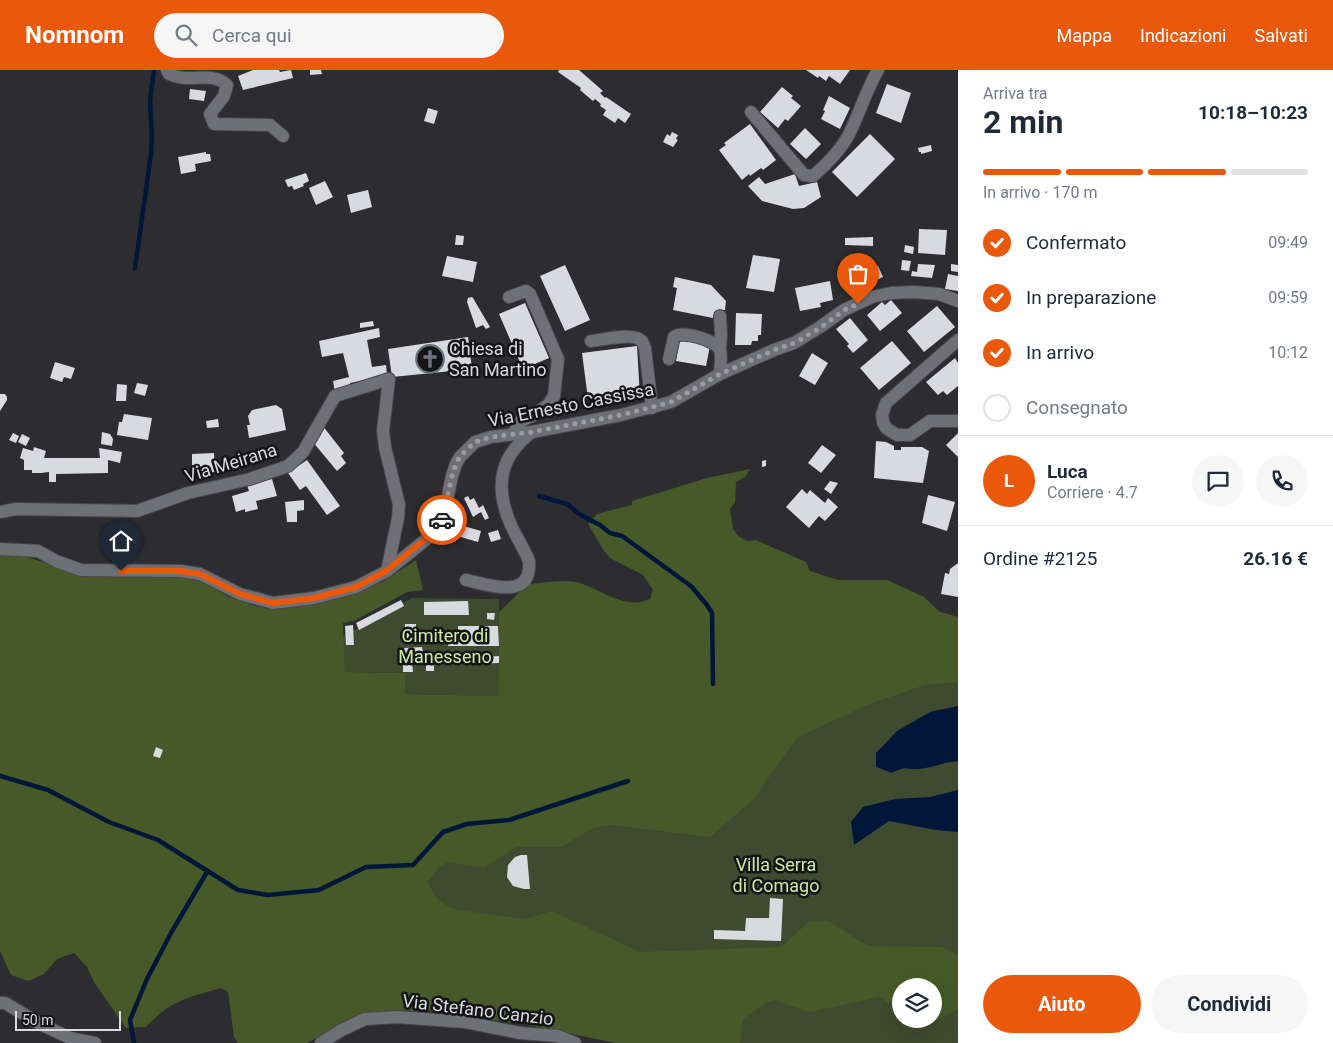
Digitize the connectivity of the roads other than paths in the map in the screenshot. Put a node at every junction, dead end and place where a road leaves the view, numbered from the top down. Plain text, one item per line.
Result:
1 (167, 70) edge
2 (878, 70) edge
3 (751, 112) dead end
4 (283, 136) dead end
5 (509, 297) dead end
6 (958, 301) edge
7 (720, 316) dead end
8 (958, 340) edge
9 (591, 341) dead end
10 (720, 350) junction
11 (669, 359) dead end
12 (720, 374) junction
13 (652, 408) junction
14 (958, 421) edge
15 (532, 432) junction
16 (513, 434) junction
17 (0, 512) edge
18 (0, 549) edge
19 (386, 571) junction
20 (466, 580) dead end
21 (0, 1003) edge
22 (95, 1043) edge
23 (321, 1043) edge
24 (576, 1043) edge

1 - 4 street
2 - 3 street
5 - 16 street
6 - 12 street, Via Ernesto Cassissa
7 - 10 street
8 - 14 street
9 - 13 street
10 - 11 street
10 - 12 street
12 - 13 street, Via Ernesto Cassissa
13 - 15 street, Via Ernesto Cassissa
15 - 16 street, Via Ernesto Cassissa
15 - 20 street
16 - 19 street, Via Ernesto Cassissa
17 - 19 street, Via Meirana
18 - 19 street, Via Ernesto Cassissa
21 - 22 street
23 - 24 street, Via Stefano Canzio

